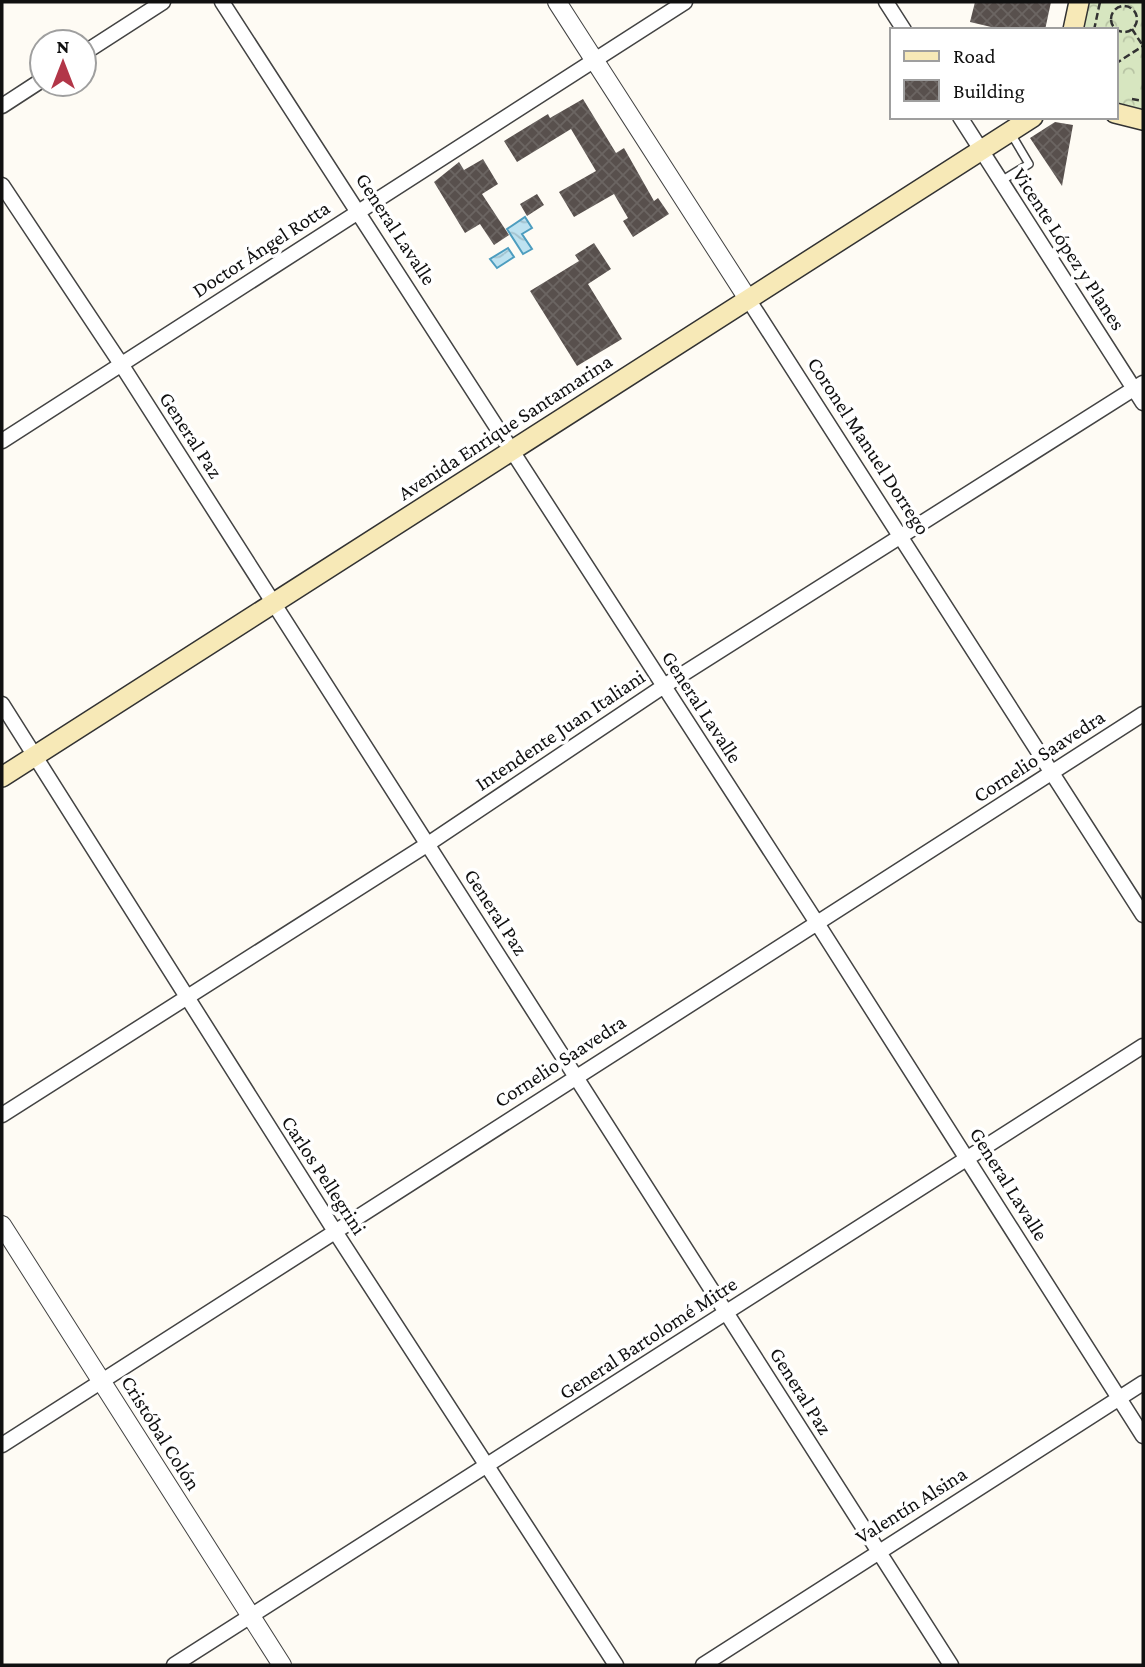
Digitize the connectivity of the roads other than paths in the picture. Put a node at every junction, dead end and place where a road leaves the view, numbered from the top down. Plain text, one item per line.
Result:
1 (163, 2) edge
2 (222, 2) edge
3 (557, 2) edge
4 (685, 2) edge
5 (886, 2) edge
6 (1079, 2) edge
7 (903, 28) edge
8 (1073, 28) edge
9 (98, 44) edge
10 (594, 60) junction
11 (28, 89) edge
12 (2, 106) edge
13 (1117, 114) edge
14 (961, 119) edge
15 (1031, 119) edge
16 (1143, 120) edge
17 (1009, 132) junction
18 (981, 150) junction
19 (1001, 181) junction
20 (2, 185) edge
21 (359, 211) junction
22 (748, 299) junction
23 (121, 364) junction
24 (1139, 386) edge
25 (1143, 403) edge
26 (2, 441) edge
27 (512, 449) junction
28 (902, 539) junction
29 (273, 602) junction
30 (664, 686) junction
31 (2, 704) edge
32 (1143, 714) edge
33 (36, 756) junction
34 (1052, 773) junction
35 (2, 777) edge
36 (428, 844) junction
37 (1143, 915) edge
38 (817, 923) junction
39 (186, 996) junction
40 (1143, 1046) edge
41 (576, 1075) junction
42 (2, 1115) edge
43 (968, 1158) junction
44 (2, 1225) edge
45 (336, 1233) junction
46 (727, 1313) junction
47 (102, 1381) junction
48 (1143, 1382) edge
49 (1119, 1398) junction
50 (1143, 1437) edge
51 (2, 1445) edge
52 (488, 1465) junction
53 (877, 1551) junction
54 (250, 1617) junction
55 (174, 1665) edge
56 (282, 1665) edge
57 (616, 1665) edge
58 (703, 1665) edge
59 (951, 1665) edge

1 - 9 street
2 - 21 street, General Lavalle
3 - 10 street, Coronel Manuel Dorrego
4 - 10 street, Doctor Ángel Rotta
5 - 7 street
6 - 8 main road
10 - 21 street, Doctor Ángel Rotta
10 - 22 street, Coronel Manuel Dorrego
11 - 12 street
13 - 16 main road
14 - 18 street, Vicente López y Planes
15 - 17 main road, Avenida Enrique Santamarina
17 - 18 main road, Avenida Enrique Santamarina
17 - 19 lane
18 - 19 street, Vicente López y Planes
18 - 22 main road, Avenida Enrique Santamarina
19 - 24 street, Vicente López y Planes
20 - 23 street, General Paz
21 - 23 street, Doctor Ángel Rotta
21 - 27 street, General Lavalle
22 - 27 main road, Avenida Enrique Santamarina
22 - 28 street, Coronel Manuel Dorrego
23 - 26 street, Doctor Ángel Rotta
23 - 29 street, General Paz
24 - 25 street, Vicente López y Planes
24 - 28 street, Intendente Juan Italiani
27 - 29 main road, Avenida Enrique Santamarina
27 - 30 street, General Lavalle
28 - 30 street, Intendente Juan Italiani
28 - 34 street, Coronel Manuel Dorrego
29 - 33 main road, Avenida Enrique Santamarina
29 - 36 street, General Paz
30 - 36 street, Intendente Juan Italiani
30 - 38 street, General Lavalle
31 - 33 street, Carlos Pellegrini
32 - 34 street, Cornelio Saavedra
33 - 35 main road, Avenida Enrique Santamarina
33 - 39 street, Carlos Pellegrini
34 - 37 street, Coronel Manuel Dorrego
34 - 38 street, Cornelio Saavedra
36 - 39 street, Intendente Juan Italiani
36 - 41 street, General Paz
38 - 41 street, Cornelio Saavedra
38 - 43 street, General Lavalle
39 - 42 street, Intendente Juan Italiani
39 - 45 street, Carlos Pellegrini
40 - 43 street, General Bartolomé Mitre
41 - 45 street, Cornelio Saavedra
41 - 46 street, General Paz
43 - 46 street, General Bartolomé Mitre
43 - 49 street, General Lavalle
44 - 47 street, Cristóbal Colón
45 - 47 street, Cornelio Saavedra
45 - 52 street, Carlos Pellegrini
46 - 52 street, General Bartolomé Mitre
46 - 53 street, General Paz
47 - 51 street, Cornelio Saavedra
47 - 54 street, Cristóbal Colón
48 - 49 street, Valentín Alsina
49 - 50 street, General Lavalle
49 - 53 street, Valentín Alsina
52 - 54 street, General Bartolomé Mitre
52 - 57 street, Carlos Pellegrini
53 - 58 street, Valentín Alsina
53 - 59 street, General Paz
54 - 55 street, General Bartolomé Mitre
54 - 56 street, Cristóbal Colón

